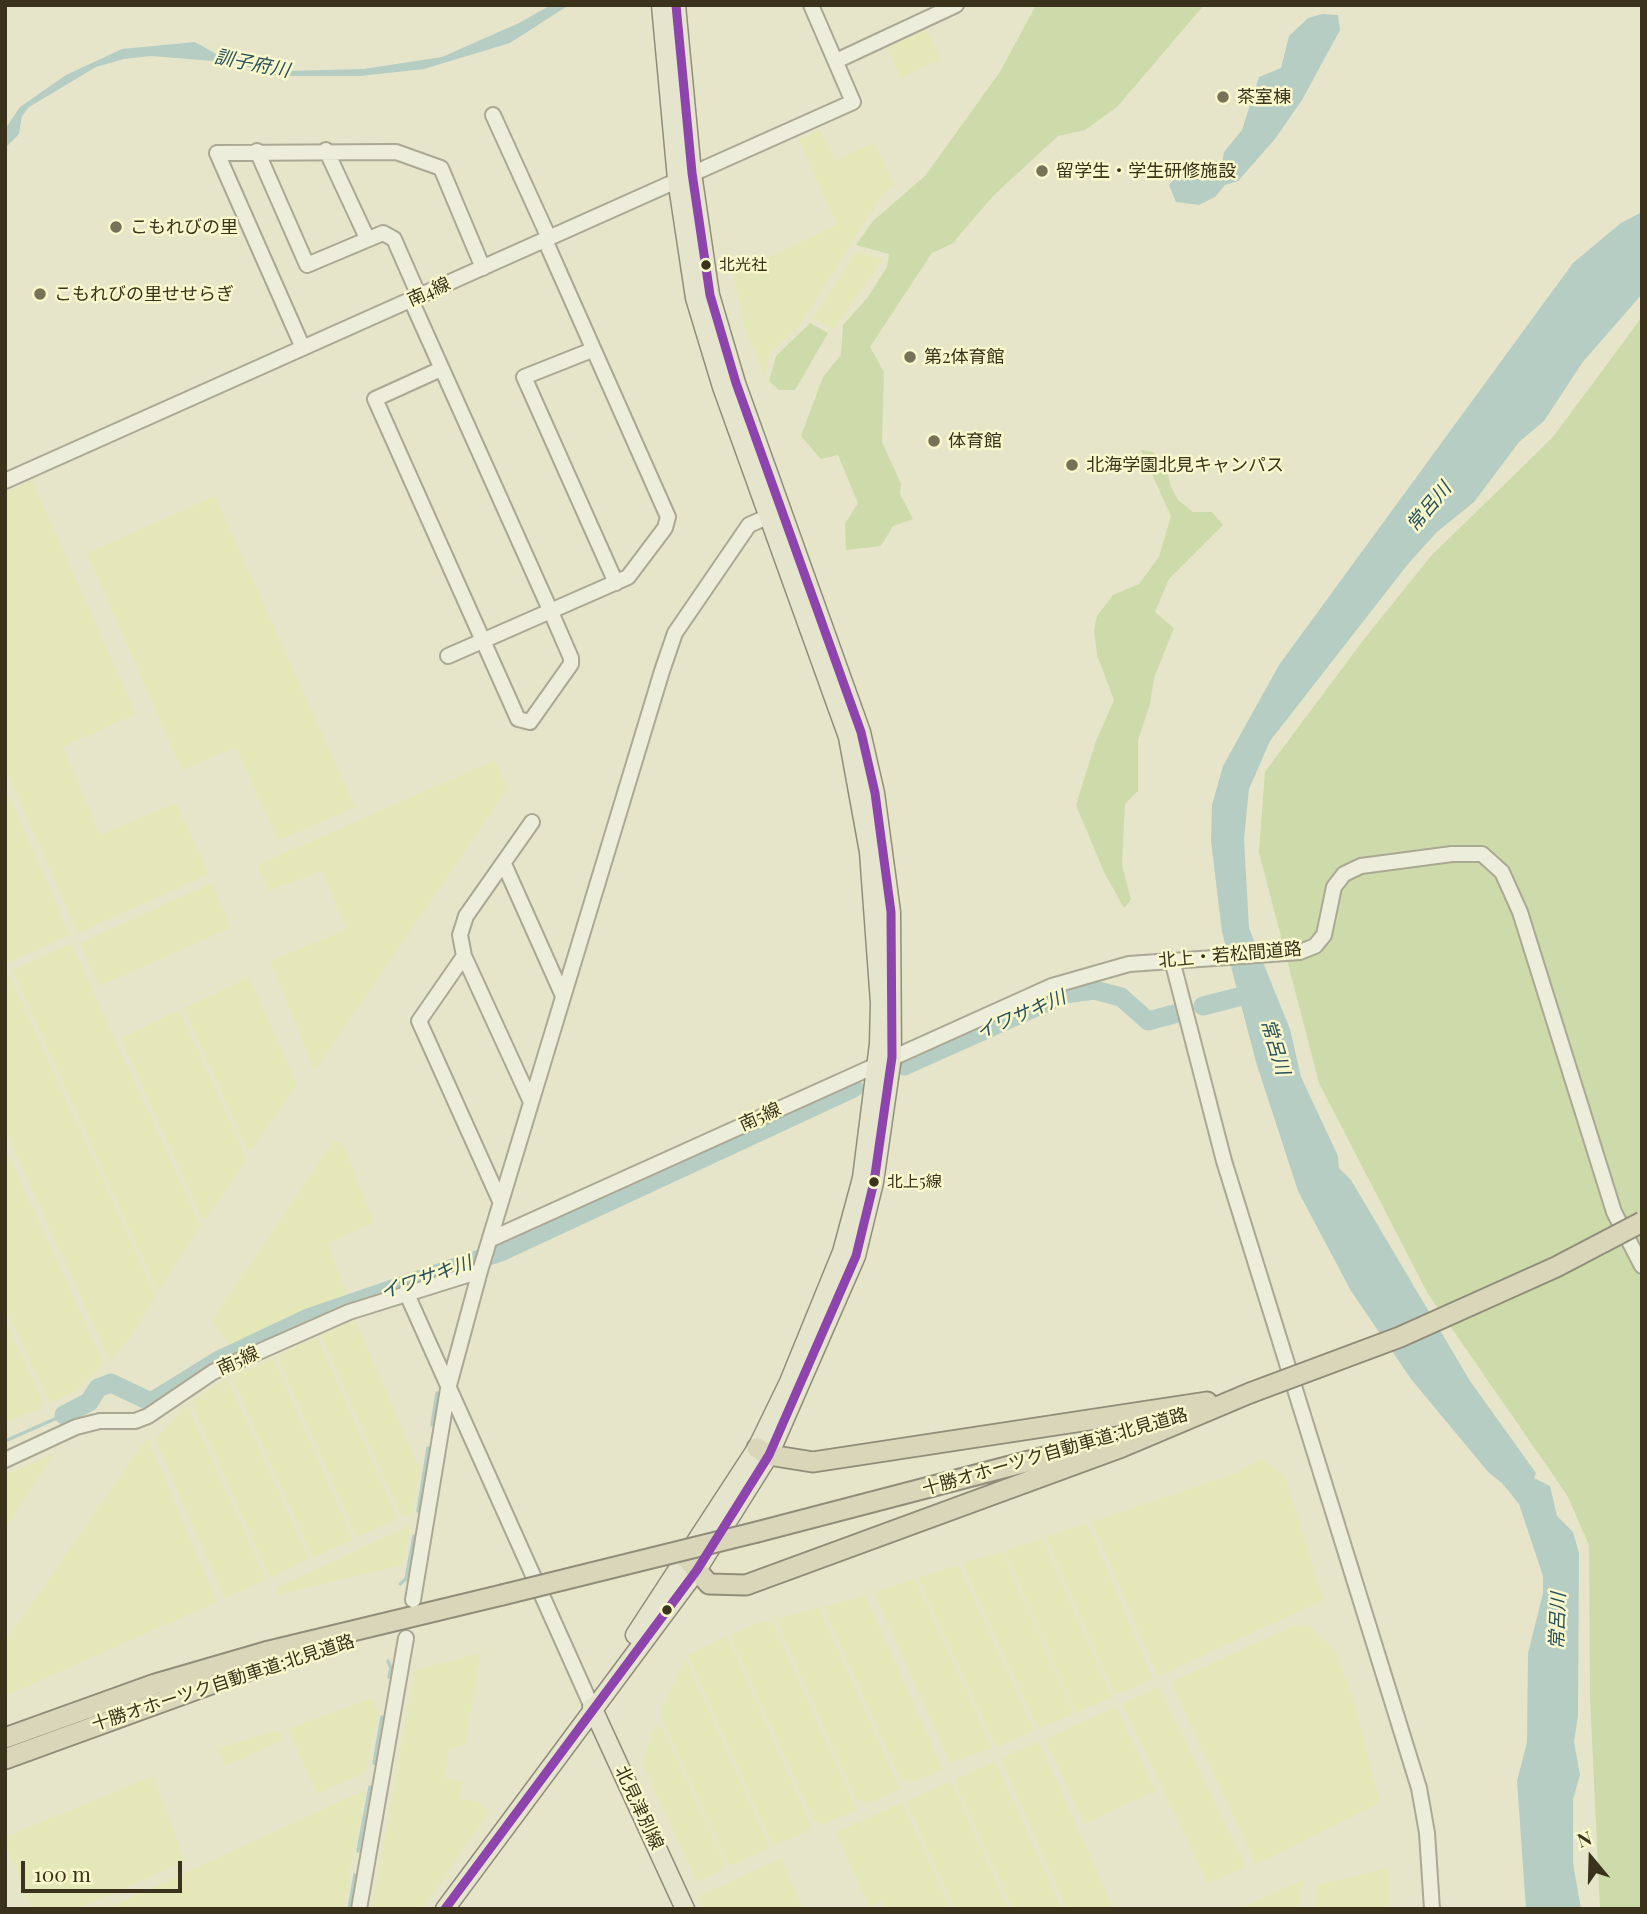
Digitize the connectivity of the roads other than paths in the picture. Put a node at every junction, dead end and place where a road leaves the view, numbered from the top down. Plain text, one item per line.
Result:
1 (661, 5) edge
2 (676, 5) edge
3 (811, 5) edge
4 (956, 5) edge
5 (836, 61) junction
6 (492, 115) dead end
7 (326, 150) junction
8 (257, 151) junction
9 (684, 176) junction
10 (367, 238) junction
11 (547, 239) junction
12 (483, 268) junction
13 (415, 298) junction
14 (303, 348) junction
15 (592, 350) junction
16 (441, 369) junction
17 (5, 481) edge
18 (776, 512) junction
19 (616, 583) junction
20 (551, 612) junction
21 (484, 642) junction
22 (448, 656) dead end
23 (532, 822) dead end
24 (504, 864) junction
25 (464, 956) junction
26 (1178, 959) junction
27 (563, 996) junction
28 (884, 1060) junction
29 (531, 1102) junction
30 (500, 1201) junction
31 (1642, 1222) edge
32 (491, 1239) junction
33 (482, 1263) junction
34 (1642, 1266) edge
35 (406, 1292) junction
36 (448, 1389) junction
37 (1250, 1393) junction
38 (763, 1451) junction
39 (5, 1460) edge
40 (691, 1564) junction
41 (413, 1600) dead end
42 (443, 1611) junction
43 (406, 1638) dead end
44 (592, 1707) junction
45 (5, 1738) edge
46 (5, 1759) edge
47 (359, 1909) edge
48 (445, 1909) edge
49 (685, 1909) edge
50 (1432, 1909) edge

1 - 9 main road
2 - 9 main road
3 - 5 street
4 - 5 street
5 - 9 street, 南4線
6 - 11 street
7 - 8 street
7 - 10 street
7 - 12 street
8 - 10 street
8 - 14 street
9 - 11 street, 南4線
9 - 18 main road
10 - 13 street
11 - 12 street, 南4線
11 - 15 street
12 - 13 street, 南4線
13 - 14 street, 南4線
13 - 16 street
14 - 17 street, 南4線
15 - 19 street
15 - 19 street
16 - 20 street
16 - 21 street
18 - 27 street
18 - 28 main road
19 - 20 street
20 - 21 street
20 - 21 street
21 - 22 street
23 - 24 street
24 - 25 street
24 - 27 street
25 - 29 street
25 - 30 street
26 - 28 street, 北上・若松間道路
26 - 34 street, 北上・若松間道路
26 - 50 street
27 - 29 street
28 - 32 street, 南5線
28 - 38 main road
29 - 30 street
30 - 32 street
31 - 37 highway, 十勝オホーツク自動車道;北見道路, bridge
32 - 33 street
33 - 35 street, 南5線
33 - 36 street
35 - 36 street
35 - 39 street, 南5線
36 - 41 street
36 - 44 street
37 - 38 highway
37 - 40 highway
37 - 42 highway, 十勝オホーツク自動車道;北見道路, bridge
38 - 40 main road
40 - 44 main road
42 - 45 highway, 十勝オホーツク自動車道;北見道路
42 - 46 highway, 十勝オホーツク自動車道;北見道路
43 - 47 street
44 - 48 main road
44 - 49 main road, 北見津別線

